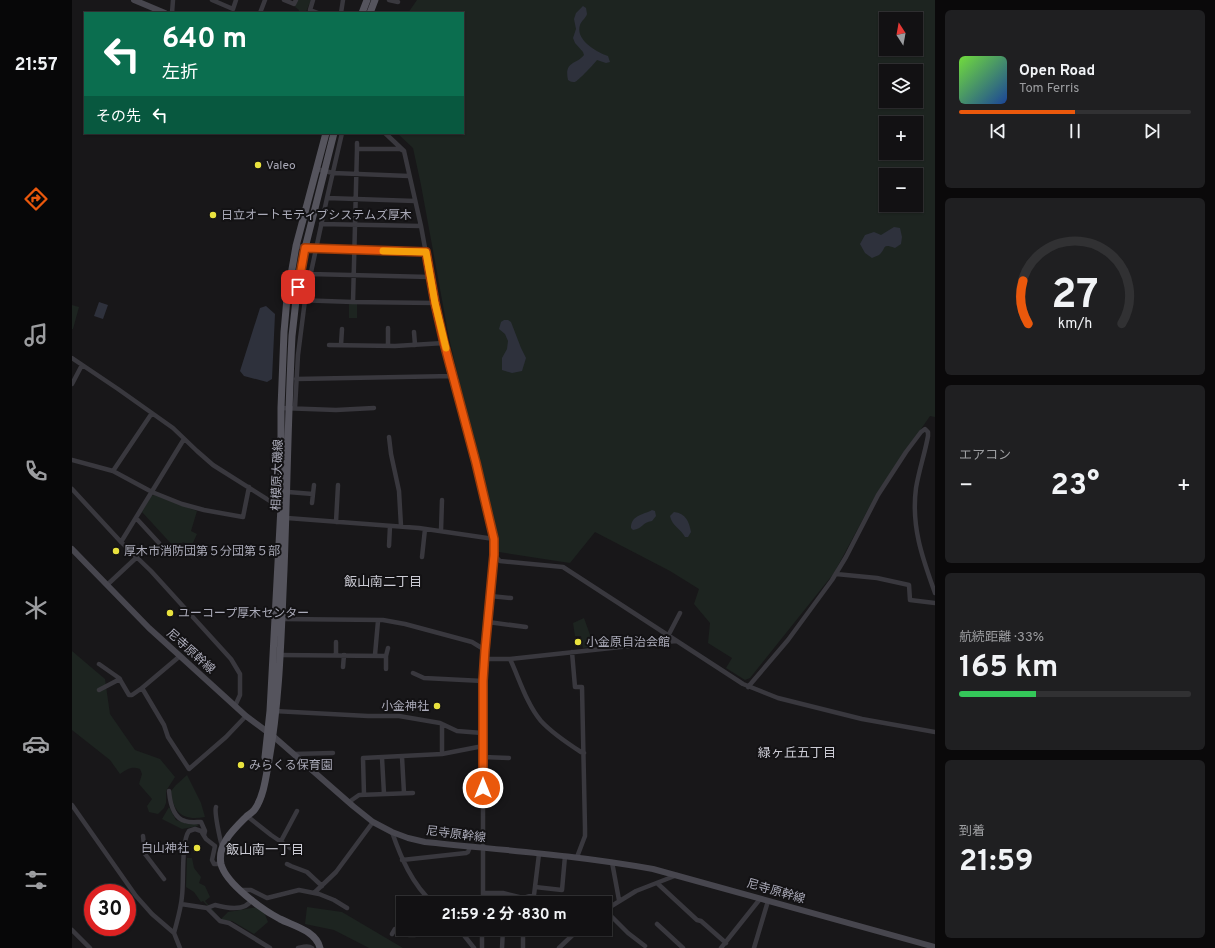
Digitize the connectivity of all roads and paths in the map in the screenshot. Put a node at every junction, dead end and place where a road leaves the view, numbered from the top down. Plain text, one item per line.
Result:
1 (134, 0) edge
2 (173, 0) edge
3 (212, 0) edge
4 (236, 0) edge
5 (265, 0) edge
6 (284, 0) edge
7 (296, 0) edge
8 (313, 0) edge
9 (343, 0) edge
10 (367, 0) edge
11 (375, 0) edge
12 (389, 0) edge
13 (144, 2) edge
14 (398, 2) dead end
15 (163, 12) edge
16 (172, 12) edge
17 (260, 12) edge
18 (315, 12) edge
19 (340, 12) edge
20 (362, 12) edge
21 (370, 12) edge
22 (326, 134) edge
23 (334, 134) edge
24 (342, 134) edge
25 (386, 134) edge
26 (357, 142) dead end
27 (357, 149) junction
28 (404, 151) junction
29 (316, 169) junction
30 (324, 171) junction
31 (333, 173) junction
32 (357, 174) junction
33 (409, 176) junction
34 (327, 198) junction
35 (357, 200) junction
36 (415, 201) junction
37 (321, 224) junction
38 (356, 225) junction
39 (421, 226) junction
40 (296, 246) junction
41 (305, 248) junction
42 (316, 249) junction
43 (355, 250) junction
44 (426, 252) junction
45 (310, 274) junction
46 (354, 275) junction
47 (430, 277) junction
48 (288, 298) junction
49 (296, 300) junction
50 (304, 300) junction
51 (354, 302) junction
52 (435, 303) junction
53 (388, 328) dead end
54 (342, 329) dead end
55 (414, 332) dead end
56 (444, 343) junction
57 (329, 345) dead end
58 (341, 345) junction
59 (415, 345) junction
60 (388, 346) junction
61 (72, 358) edge
62 (82, 365) junction
63 (453, 376) junction
64 (293, 379) junction
65 (72, 384) edge
66 (281, 408) junction
67 (293, 408) junction
68 (374, 408) dead end
69 (152, 413) junction
70 (390, 437) dead end
71 (184, 439) junction
72 (72, 460) edge
73 (113, 471) junction
74 (314, 485) dead end
75 (338, 485) dead end
76 (249, 487) junction
77 (72, 489) edge
78 (152, 492) junction
79 (288, 492) junction
80 (313, 494) junction
81 (441, 500) dead end
82 (312, 503) dead end
83 (281, 507) junction
84 (136, 518) junction
85 (287, 518) junction
86 (336, 522) junction
87 (390, 526) junction
88 (401, 526) junction
89 (425, 529) junction
90 (441, 531) junction
91 (494, 539) junction
92 (121, 542) junction
93 (159, 543) dead end
94 (389, 546) dead end
95 (72, 549) edge
96 (421, 554) dead end
97 (494, 555) junction
98 (137, 557) junction
99 (836, 574) junction
100 (107, 585) junction
101 (935, 593) edge
102 (490, 596) junction
103 (511, 598) dead end
104 (935, 603) edge
105 (680, 613) dead end
106 (279, 619) junction
107 (378, 621) junction
108 (488, 622) junction
109 (526, 627) dead end
110 (668, 636) junction
111 (676, 641) junction
112 (336, 642) dead end
113 (388, 648) dead end
114 (485, 650) junction
115 (572, 652) junction
116 (277, 655) junction
117 (336, 655) junction
118 (344, 655) junction
119 (375, 655) junction
120 (180, 656) junction
121 (386, 656) junction
122 (485, 659) junction
123 (510, 659) junction
124 (99, 664) dead end
125 (343, 667) dead end
126 (386, 669) dead end
127 (413, 673) dead end
128 (120, 679) junction
129 (483, 681) junction
130 (748, 687) junction
131 (142, 688) junction
132 (99, 690) dead end
133 (236, 706) junction
134 (273, 711) junction
135 (246, 716) junction
136 (442, 724) junction
137 (935, 732) edge
138 (482, 733) junction
139 (271, 734) junction
140 (483, 746) junction
141 (333, 752) dead end
142 (584, 753) junction
143 (293, 754) junction
144 (442, 754) junction
145 (507, 756) dead end
146 (402, 757) junction
147 (483, 757) junction
148 (382, 758) junction
149 (169, 791) dead end
150 (404, 793) junction
151 (413, 793) dead end
152 (384, 794) junction
153 (364, 795) junction
154 (349, 802) junction
155 (72, 805) edge
156 (213, 810) dead end
157 (297, 811) dead end
158 (247, 816) junction
159 (373, 822) junction
160 (392, 832) junction
161 (204, 835) junction
162 (143, 836) dead end
163 (281, 841) junction
164 (222, 846) junction
165 (470, 847) junction
166 (290, 848) dead end
167 (483, 848) junction
168 (539, 854) junction
169 (565, 856) junction
170 (577, 857) junction
171 (402, 860) junction
172 (612, 862) junction
173 (221, 864) junction
174 (289, 867) dead end
175 (677, 875) junction
176 (164, 878) dead end
177 (657, 883) junction
178 (322, 886) junction
179 (536, 887) junction
180 (241, 890) junction
181 (314, 893) junction
182 (483, 893) joint
183 (504, 893) junction
184 (425, 896) edge
185 (504, 896) edge
186 (511, 896) edge
187 (532, 896) edge
188 (252, 899) junction
189 (760, 899) junction
190 (620, 900) junction
191 (768, 901) junction
192 (181, 904) junction
193 (612, 905) edge
194 (207, 908) junction
195 (348, 908) dead end
196 (612, 916) edge
197 (657, 924) dead end
198 (396, 929) edge
199 (72, 930) edge
200 (174, 933) junction
201 (392, 934) dead end
202 (465, 936) edge
203 (482, 936) edge
204 (503, 936) edge
205 (523, 936) edge
206 (572, 936) edge
207 (644, 943) dead end
208 (726, 943) junction
209 (935, 947) edge
210 (90, 948) edge
211 (180, 948) edge
212 (270, 948) edge
213 (298, 948) edge
214 (312, 948) edge
215 (320, 948) edge
216 (474, 948) edge
217 (482, 948) edge
218 (502, 948) edge
219 (523, 948) edge
220 (561, 948) edge
221 (683, 948) edge
222 (721, 948) edge
223 (754, 948) edge

1 - 13 street
2 - 16 street
3 - 4 street
5 - 17 street
6 - 7 street
8 - 18 street
9 - 19 street
10 - 20 main road
11 - 21 main road
12 - 14 street
13 - 15 street
22 - 29 main road, 相模原大磯線
23 - 30 main road, 相模原大磯線
24 - 31 street
25 - 28 street
26 - 27 street
27 - 28 street
27 - 32 street
28 - 33 street
29 - 30 street
29 - 40 main road, 相模原大磯線
30 - 31 street
30 - 41 main road, 相模原大磯線
31 - 32 street
31 - 34 street
32 - 33 street
32 - 35 street
33 - 36 street
34 - 35 street
34 - 37 street
35 - 36 street
35 - 38 street
36 - 39 street
37 - 38 street
37 - 42 street
38 - 39 street
38 - 43 street
39 - 44 street
40 - 41 street
40 - 48 main road, 相模原大磯線
41 - 42 street
41 - 49 main road, 相模原大磯線
42 - 43 street
42 - 45 street
43 - 44 street
43 - 46 street
44 - 47 street
45 - 46 street
45 - 50 street
46 - 47 street
46 - 51 street
47 - 52 street
48 - 49 street
48 - 66 main road, 相模原大磯線
49 - 50 street
49 - 64 main road, 相模原大磯線
50 - 51 street
50 - 64 street
51 - 52 street
52 - 56 street
53 - 60 street
54 - 58 street
55 - 59 street
56 - 59 street
56 - 63 street
57 - 58 street
58 - 60 street
59 - 60 street
61 - 62 street
62 - 65 street
62 - 69 street
63 - 64 street
63 - 91 street
64 - 67 main road, 相模原大磯線
66 - 67 street
66 - 83 main road, 相模原大磯線
67 - 68 street
67 - 79 main road, 相模原大磯線
69 - 71 street
69 - 73 street
70 - 88 street
71 - 76 street
71 - 78 street
72 - 73 street
73 - 78 street
74 - 80 street
75 - 86 street
76 - 78 street
76 - 83 street
77 - 92 street
78 - 84 street
79 - 80 street
79 - 85 main road, 相模原大磯線
80 - 82 street
81 - 90 street
83 - 85 street
83 - 106 main road, 相模原大磯線
84 - 92 street
84 - 93 street
85 - 86 street
85 - 106 main road, 相模原大磯線
86 - 87 street
87 - 88 street
87 - 94 street
88 - 89 street
89 - 90 street
89 - 96 street
90 - 91 street
91 - 97 street
92 - 98 street
95 - 100 street, 尼寺原幹線
97 - 102 street
97 - 110 street
98 - 100 street
98 - 133 street
99 - 101 street
99 - 104 street
99 - 130 street
100 - 120 street, 尼寺原幹線
102 - 103 street
102 - 108 street
105 - 110 street
106 - 107 street
106 - 116 main road, 相模原大磯線
107 - 114 street
107 - 119 street
108 - 109 street
108 - 114 street
110 - 111 street
111 - 115 street
111 - 130 street
112 - 117 street
113 - 121 street
114 - 122 street
115 - 123 street
115 - 142 street
116 - 117 street
116 - 134 main road, 相模原大磯線
117 - 118 street
118 - 119 street
118 - 125 street
119 - 121 street
120 - 131 street
120 - 133 street, 尼寺原幹線
121 - 126 street
122 - 123 street
122 - 129 street
123 - 142 street
124 - 128 street
127 - 129 street
128 - 131 street
128 - 132 street
129 - 138 street
130 - 137 street
131 - 135 street
133 - 135 street, 尼寺原幹線
134 - 136 street
134 - 139 main road, 相模原大磯線
135 - 139 street, 尼寺原幹線
136 - 138 street
136 - 144 street
138 - 140 street
139 - 143 street, 尼寺原幹線
139 - 158 main road, 相模原大磯線
140 - 144 street
140 - 147 street
141 - 143 street
142 - 170 street
143 - 154 street, 尼寺原幹線
144 - 146 street
145 - 147 street
146 - 148 street
146 - 150 street
147 - 167 street
148 - 152 street
148 - 153 street
149 - 161 street
150 - 151 street
150 - 152 street
152 - 153 street
153 - 154 street
154 - 159 street, 尼寺原幹線
155 - 200 street
156 - 164 street
157 - 163 street
158 - 163 street
158 - 164 main road, 相模原大磯線
159 - 160 street, 尼寺原幹線
159 - 178 street
160 - 165 street, 尼寺原幹線
160 - 171 street
161 - 173 street
161 - 192 street
162 - 176 street
163 - 166 street
164 - 173 main road
165 - 167 street, 尼寺原幹線
165 - 171 street
167 - 168 street, 尼寺原幹線
167 - 182 street
168 - 169 street, 尼寺原幹線
168 - 179 street
169 - 170 street, 尼寺原幹線
169 - 179 street
170 - 172 street, 尼寺原幹線
171 - 184 street
172 - 175 street, 尼寺原幹線
172 - 190 street
173 - 180 main road
174 - 178 street
175 - 177 street
175 - 189 street, 尼寺原幹線
177 - 190 street
177 - 208 street
178 - 181 street
179 - 187 street
180 - 181 street
180 - 188 main road
181 - 195 street
182 - 183 street
183 - 185 street
183 - 186 street
188 - 194 street
188 - 215 main road
189 - 191 street, 尼寺原幹線
189 - 208 street
190 - 193 street
191 - 209 street, 尼寺原幹線
191 - 223 street
192 - 194 street
192 - 200 street
194 - 212 street
196 - 207 street
197 - 221 street
198 - 201 street
199 - 210 street
200 - 211 street
202 - 216 street
203 - 217 street
204 - 218 street
205 - 219 street
206 - 220 street
208 - 222 street
213 - 214 street

